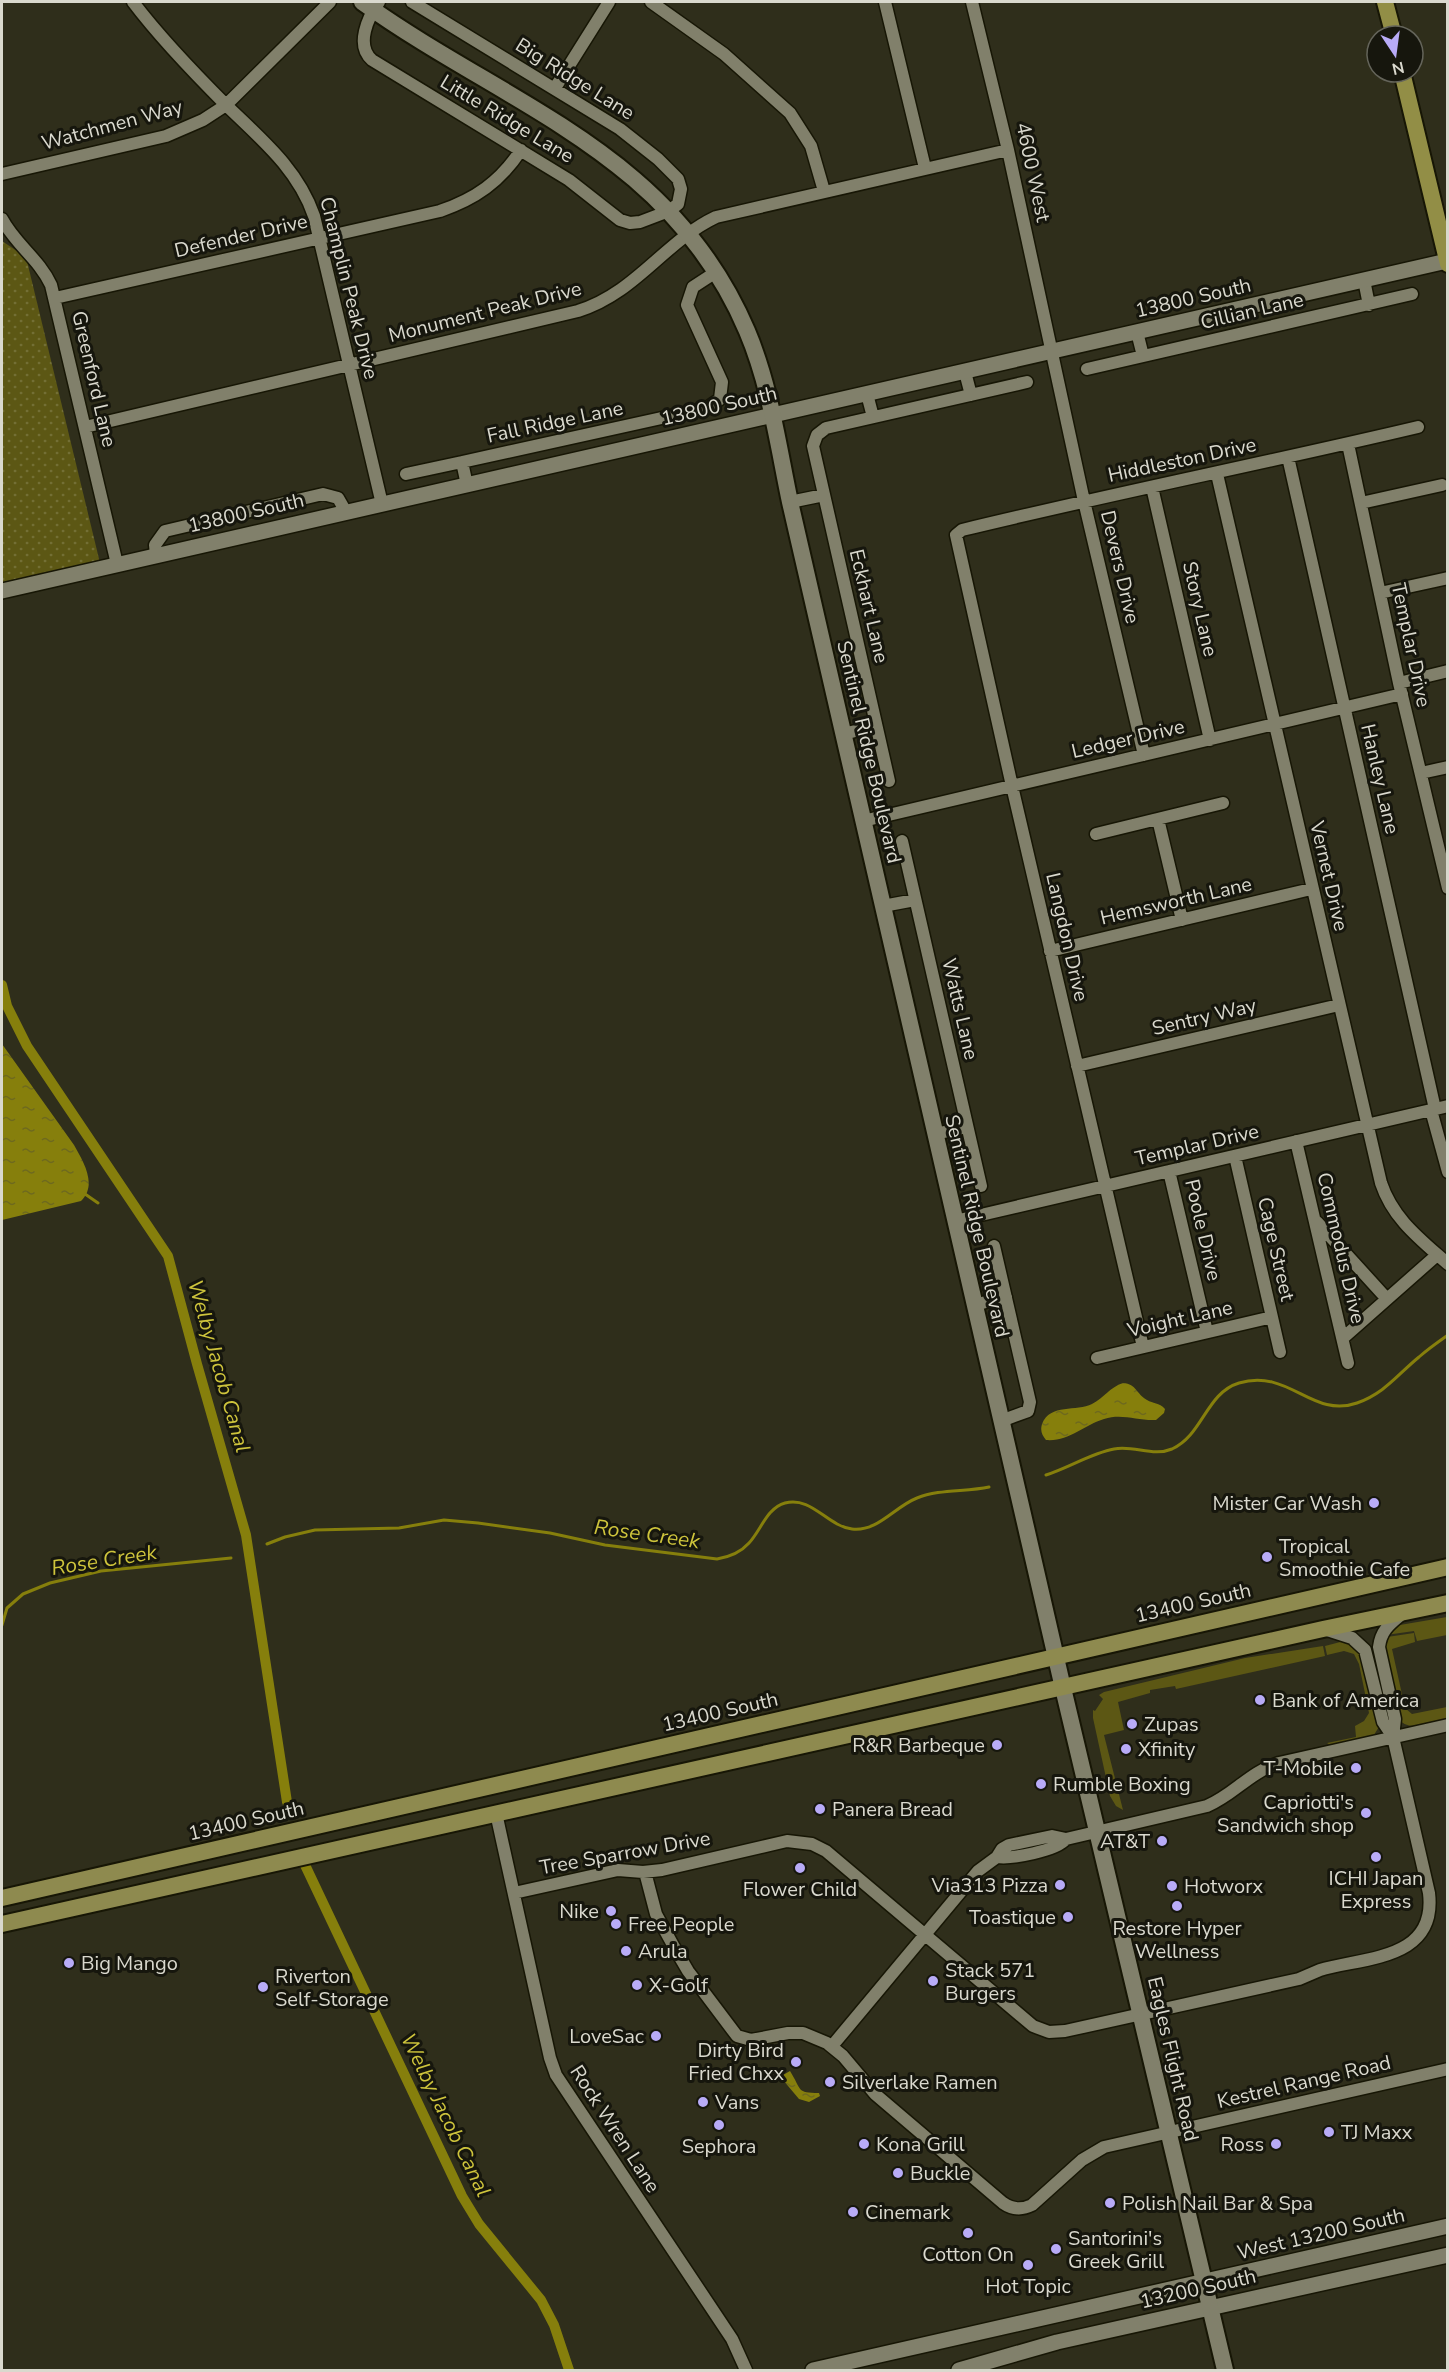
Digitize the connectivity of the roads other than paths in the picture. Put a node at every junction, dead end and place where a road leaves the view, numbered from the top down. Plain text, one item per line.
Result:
1 (134, 2) edge
2 (330, 2) edge
3 (412, 2) edge
4 (609, 2) edge
5 (651, 2) edge
6 (885, 2) edge
7 (972, 2) edge
8 (1385, 2) edge
9 (371, 4) edge
10 (1391, 24) edge
11 (1405, 84) edge
12 (555, 88) junction
13 (226, 105) junction
14 (521, 150) junction
15 (1008, 150) junction
16 (925, 168) junction
17 (2, 174) edge
18 (824, 191) junction
19 (669, 211) junction
20 (2, 219) edge
21 (689, 235) junction
22 (319, 239) junction
23 (1447, 262) edge
24 (716, 272) junction
25 (1364, 280) junction
26 (1412, 294) dead end
27 (55, 298) junction
28 (1369, 305) junction
29 (1137, 332) junction
30 (1052, 352) junction
31 (1143, 356) junction
32 (348, 365) junction
33 (1088, 369) dead end
34 (966, 372) junction
35 (1027, 382) dead end
36 (867, 394) junction
37 (971, 395) junction
38 (772, 416) junction
39 (873, 417) junction
40 (85, 427) junction
41 (1418, 427) dead end
42 (1348, 444) junction
43 (1288, 457) junction
44 (462, 462) junction
45 (406, 474) dead end
46 (1217, 474) junction
47 (467, 484) junction
48 (1442, 485) dead end
49 (1152, 487) junction
50 (824, 495) junction
51 (1084, 501) junction
52 (790, 502) junction
53 (1361, 503) junction
54 (382, 504) junction
55 (346, 512) junction
56 (956, 535) joint
57 (156, 555) junction
58 (117, 564) junction
59 (1448, 578) edge
60 (2, 591) edge
61 (1380, 593) junction
62 (1448, 671) edge
63 (1401, 688) junction
64 (1344, 708) junction
65 (1275, 724) junction
66 (876, 726) junction
67 (843, 734) junction
68 (1210, 740) junction
69 (1144, 755) junction
70 (1448, 767) edge
71 (1420, 773) junction
72 (889, 781) dead end
73 (1012, 786) junction
74 (1223, 803) dead end
75 (1158, 819) junction
76 (863, 821) junction
77 (1096, 834) dead end
78 (902, 841) dead end
79 (1445, 864) edge
80 (1448, 888) edge
81 (1311, 889) junction
82 (915, 900) junction
83 (883, 906) junction
84 (1182, 920) junction
85 (1050, 951) junction
86 (1339, 1005) junction
87 (1077, 1066) junction
88 (1438, 1108) edge
89 (1367, 1125) junction
90 (967, 1127) junction
91 (934, 1134) junction
92 (1296, 1142) junction
93 (1234, 1156) junction
94 (1169, 1171) junction
95 (1448, 1172) edge
96 (981, 1186) dead end
97 (1105, 1186) junction
98 (1315, 1220) junction
99 (955, 1221) junction
100 (994, 1246) dead end
101 (1437, 1255) junction
102 (1448, 1264) edge
103 (1006, 1298) junction
104 (1387, 1299) junction
105 (974, 1305) junction
106 (1272, 1317) junction
107 (1207, 1332) junction
108 (1343, 1338) junction
109 (1143, 1347) junction
110 (1280, 1352) dead end
111 (1096, 1358) dead end
112 (1348, 1363) dead end
113 (1001, 1421) junction
114 (1448, 1567) edge
115 (1448, 1603) edge
116 (1406, 1611) junction
117 (1323, 1629) junction
118 (1056, 1656) junction
119 (1063, 1688) junction
120 (1448, 1725) edge
121 (1393, 1737) junction
122 (496, 1813) junction
123 (1097, 1831) junction
124 (645, 1872) junction
125 (514, 1893) junction
126 (2, 1898) edge
127 (2, 1923) edge
128 (926, 1935) junction
129 (1141, 2015) junction
130 (832, 2046) junction
131 (1448, 2069) edge
132 (1169, 2132) junction
133 (1448, 2226) edge
134 (1448, 2255) edge
135 (1205, 2282) junction
136 (1211, 2308) junction
137 (746, 2370) edge
138 (813, 2370) edge
139 (959, 2370) edge
140 (1225, 2370) edge

1 - 13 street, Champlin Peak Drive
2 - 13 street, Watchmen Way
3 - 12 street, Big Ridge Lane
4 - 12 street
5 - 18 street
6 - 16 street
7 - 15 street, 4600 West
8 - 10 highway
9 - 14 street, Little Ridge Lane
9 - 19 main road, Sentinel Ridge Boulevard
11 - 23 highway
12 - 19 street, Big Ridge Lane
13 - 17 street, Watchmen Way
13 - 22 street, Champlin Peak Drive
14 - 19 street, Little Ridge Lane
14 - 22 street, Defender Drive
15 - 16 street, Monument Peak Drive
15 - 30 street, 4600 West
16 - 18 street, Monument Peak Drive
18 - 21 street, Monument Peak Drive
19 - 21 main road, Sentinel Ridge Boulevard
20 - 27 street, Greenford Lane
21 - 24 main road, Sentinel Ridge Boulevard
21 - 32 street, Monument Peak Drive
22 - 27 street, Defender Drive
22 - 32 street, Champlin Peak Drive
23 - 25 street, 13800 South
24 - 38 main road, Sentinel Ridge Boulevard
24 - 44 street, Fall Ridge Lane
25 - 28 street
25 - 29 street, 13800 South
26 - 28 street, Cillian Lane
27 - 40 street, Greenford Lane
28 - 31 street, Cillian Lane
29 - 30 street, 13800 South
29 - 31 street
30 - 34 street, 13800 South
30 - 51 street, Devers Drive
31 - 33 street, Cillian Lane
32 - 40 street, Monument Peak Drive
32 - 54 street, Champlin Peak Drive
34 - 36 street, 13800 South
34 - 37 street
35 - 37 street
36 - 38 street, 13800 South
36 - 39 street
37 - 39 street
38 - 47 street, 13800 South
38 - 52 main road, Sentinel Ridge Boulevard
39 - 50 street, Eckhart Lane
40 - 58 street, Greenford Lane
41 - 42 street, Hiddleston Drive
42 - 43 street, Hiddleston Drive
42 - 53 street, Templar Drive
43 - 46 street, Hiddleston Drive
43 - 64 street, Hanley Lane
44 - 45 street, Fall Ridge Lane
44 - 47 street
46 - 49 street, Hiddleston Drive
46 - 65 street, Vernet Drive
47 - 54 street, 13800 South
48 - 53 street
49 - 51 street, Hiddleston Drive
49 - 68 street, Story Lane
50 - 52 street
50 - 66 street, Eckhart Lane
51 - 56 street, Hiddleston Drive
51 - 69 street, Devers Drive
52 - 67 main road, Sentinel Ridge Boulevard
53 - 61 street, Templar Drive
54 - 55 street, 13800 South
55 - 57 street, 13800 South
55 - 57 street
56 - 73 street, Langdon Drive
57 - 58 street, 13800 South
58 - 60 street, 13800 South
59 - 61 street
61 - 63 street, Templar Drive
62 - 63 street, Ledger Drive
63 - 64 street, Ledger Drive
63 - 71 street, Templar Drive
64 - 65 street, Ledger Drive
64 - 88 street, Hanley Lane
65 - 68 street, Ledger Drive
65 - 81 street, Vernet Drive
66 - 67 street
66 - 72 street, Eckhart Lane
67 - 76 main road, Sentinel Ridge Boulevard
68 - 69 street, Ledger Drive
69 - 73 street, Ledger Drive
70 - 71 street
71 - 79 street, Templar Drive
73 - 76 street, Ledger Drive
73 - 85 street, Langdon Drive
74 - 75 street
75 - 77 street
75 - 84 street
76 - 83 main road, Sentinel Ridge Boulevard
78 - 82 street, Watts Lane
79 - 80 street, Templar Drive
81 - 84 street, Hemsworth Lane
81 - 86 street, Vernet Drive
82 - 83 street
82 - 90 street, Watts Lane
83 - 91 main road, Sentinel Ridge Boulevard
84 - 85 street, Hemsworth Lane
85 - 87 street, Langdon Drive
86 - 87 street, Sentry Way
86 - 89 street, Vernet Drive
87 - 97 street, Langdon Drive
88 - 89 street, Templar Drive
88 - 95 street, Hanley Lane
89 - 92 street, Templar Drive
89 - 101 street, Vernet Drive
90 - 91 street
90 - 96 street, Watts Lane
91 - 99 main road, Sentinel Ridge Boulevard
92 - 93 street, Templar Drive
92 - 98 street, Commodus Drive
93 - 94 street, Templar Drive
93 - 106 street, Cage Street
94 - 97 street, Templar Drive
94 - 107 street, Poole Drive
97 - 99 street, Templar Drive
97 - 109 street, Langdon Drive
98 - 104 street
98 - 108 street, Commodus Drive
99 - 105 main road, Sentinel Ridge Boulevard
100 - 103 street
101 - 102 street, Vernet Drive
101 - 104 street
103 - 105 street
103 - 113 street
104 - 108 street
105 - 113 main road, Sentinel Ridge Boulevard
106 - 107 street, Voight Lane
106 - 110 street, Cage Street
107 - 109 street, Voight Lane
108 - 112 street, Commodus Drive
109 - 111 street, Voight Lane
113 - 118 main road, Sentinel Ridge Boulevard
114 - 118 main road, 13400 South
115 - 116 main road
116 - 117 main road
116 - 121 street
117 - 119 main road
117 - 121 street
118 - 119 main road, Sentinel Ridge Boulevard
118 - 126 main road, 13400 South
119 - 122 main road
119 - 123 main road, Eagles Flight Road
120 - 121 street
121 - 123 street
121 - 129 street, Tree Sparrow Drive
122 - 125 street, Rock Wren Lane
122 - 127 main road
123 - 128 street
123 - 129 main road, Eagles Flight Road
124 - 125 street, Tree Sparrow Drive
124 - 128 street, Tree Sparrow Drive
124 - 130 street
125 - 137 street, Rock Wren Lane
128 - 129 street, Tree Sparrow Drive
128 - 130 street
129 - 132 main road, Eagles Flight Road
130 - 132 street, Kestrel Range Road
131 - 132 street, Kestrel Range Road
132 - 135 main road, Eagles Flight Road
133 - 135 street, West 13200 South
134 - 136 street, 13200 South
135 - 136 main road, Eagles Flight Road
135 - 138 street, 13200 South
136 - 139 street, 13200 South
136 - 140 main road, Eagles Flight Road

